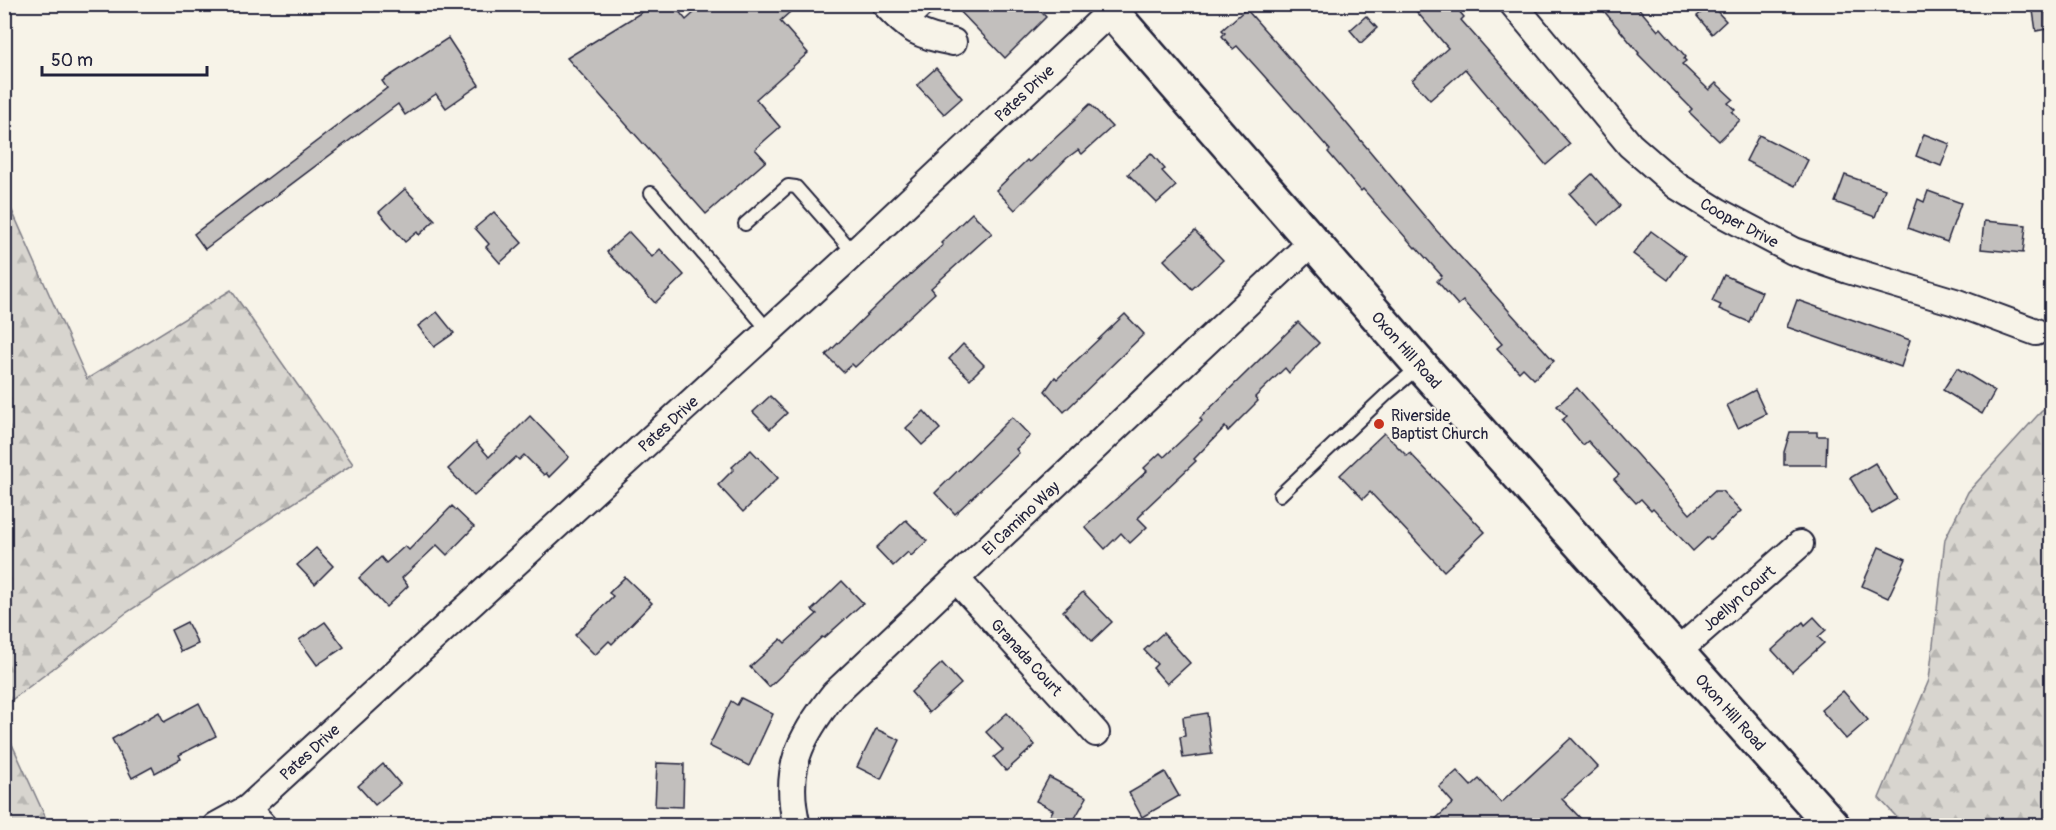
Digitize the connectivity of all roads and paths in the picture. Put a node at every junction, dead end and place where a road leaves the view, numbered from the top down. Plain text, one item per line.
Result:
1 (885, 4) edge
2 (932, 4) edge
3 (1513, 4) edge
4 (1108, 8) edge
5 (908, 26) junction
6 (953, 42) dead end
7 (651, 193) dead end
8 (745, 224) dead end
9 (1312, 242) junction
10 (854, 253) junction
11 (769, 331) junction
12 (2036, 332) dead end
13 (1421, 366) junction
14 (1280, 495) dead end
15 (1800, 544) dead end
16 (957, 580) junction
17 (1677, 652) junction
18 (1096, 734) dead end
19 (255, 817) edge
20 (216, 825) edge
21 (797, 825) edge
22 (1833, 825) edge

1 - 5 street
2 - 5 lane
3 - 12 street, Cooper Drive
4 - 9 main road, Oxon Hill Road
4 - 10 street, Pates Drive
5 - 6 street
7 - 11 lane
8 - 10 lane
9 - 13 main road, Oxon Hill Road
9 - 16 street, El Camino Way
10 - 11 street, Pates Drive
11 - 19 street, Pates Drive
13 - 14 lane
13 - 17 main road, Oxon Hill Road
15 - 17 street, Joellyn Court
16 - 18 street, Granada Court
16 - 21 street, El Camino Way
17 - 22 main road, Oxon Hill Road
19 - 20 street, Pates Drive

